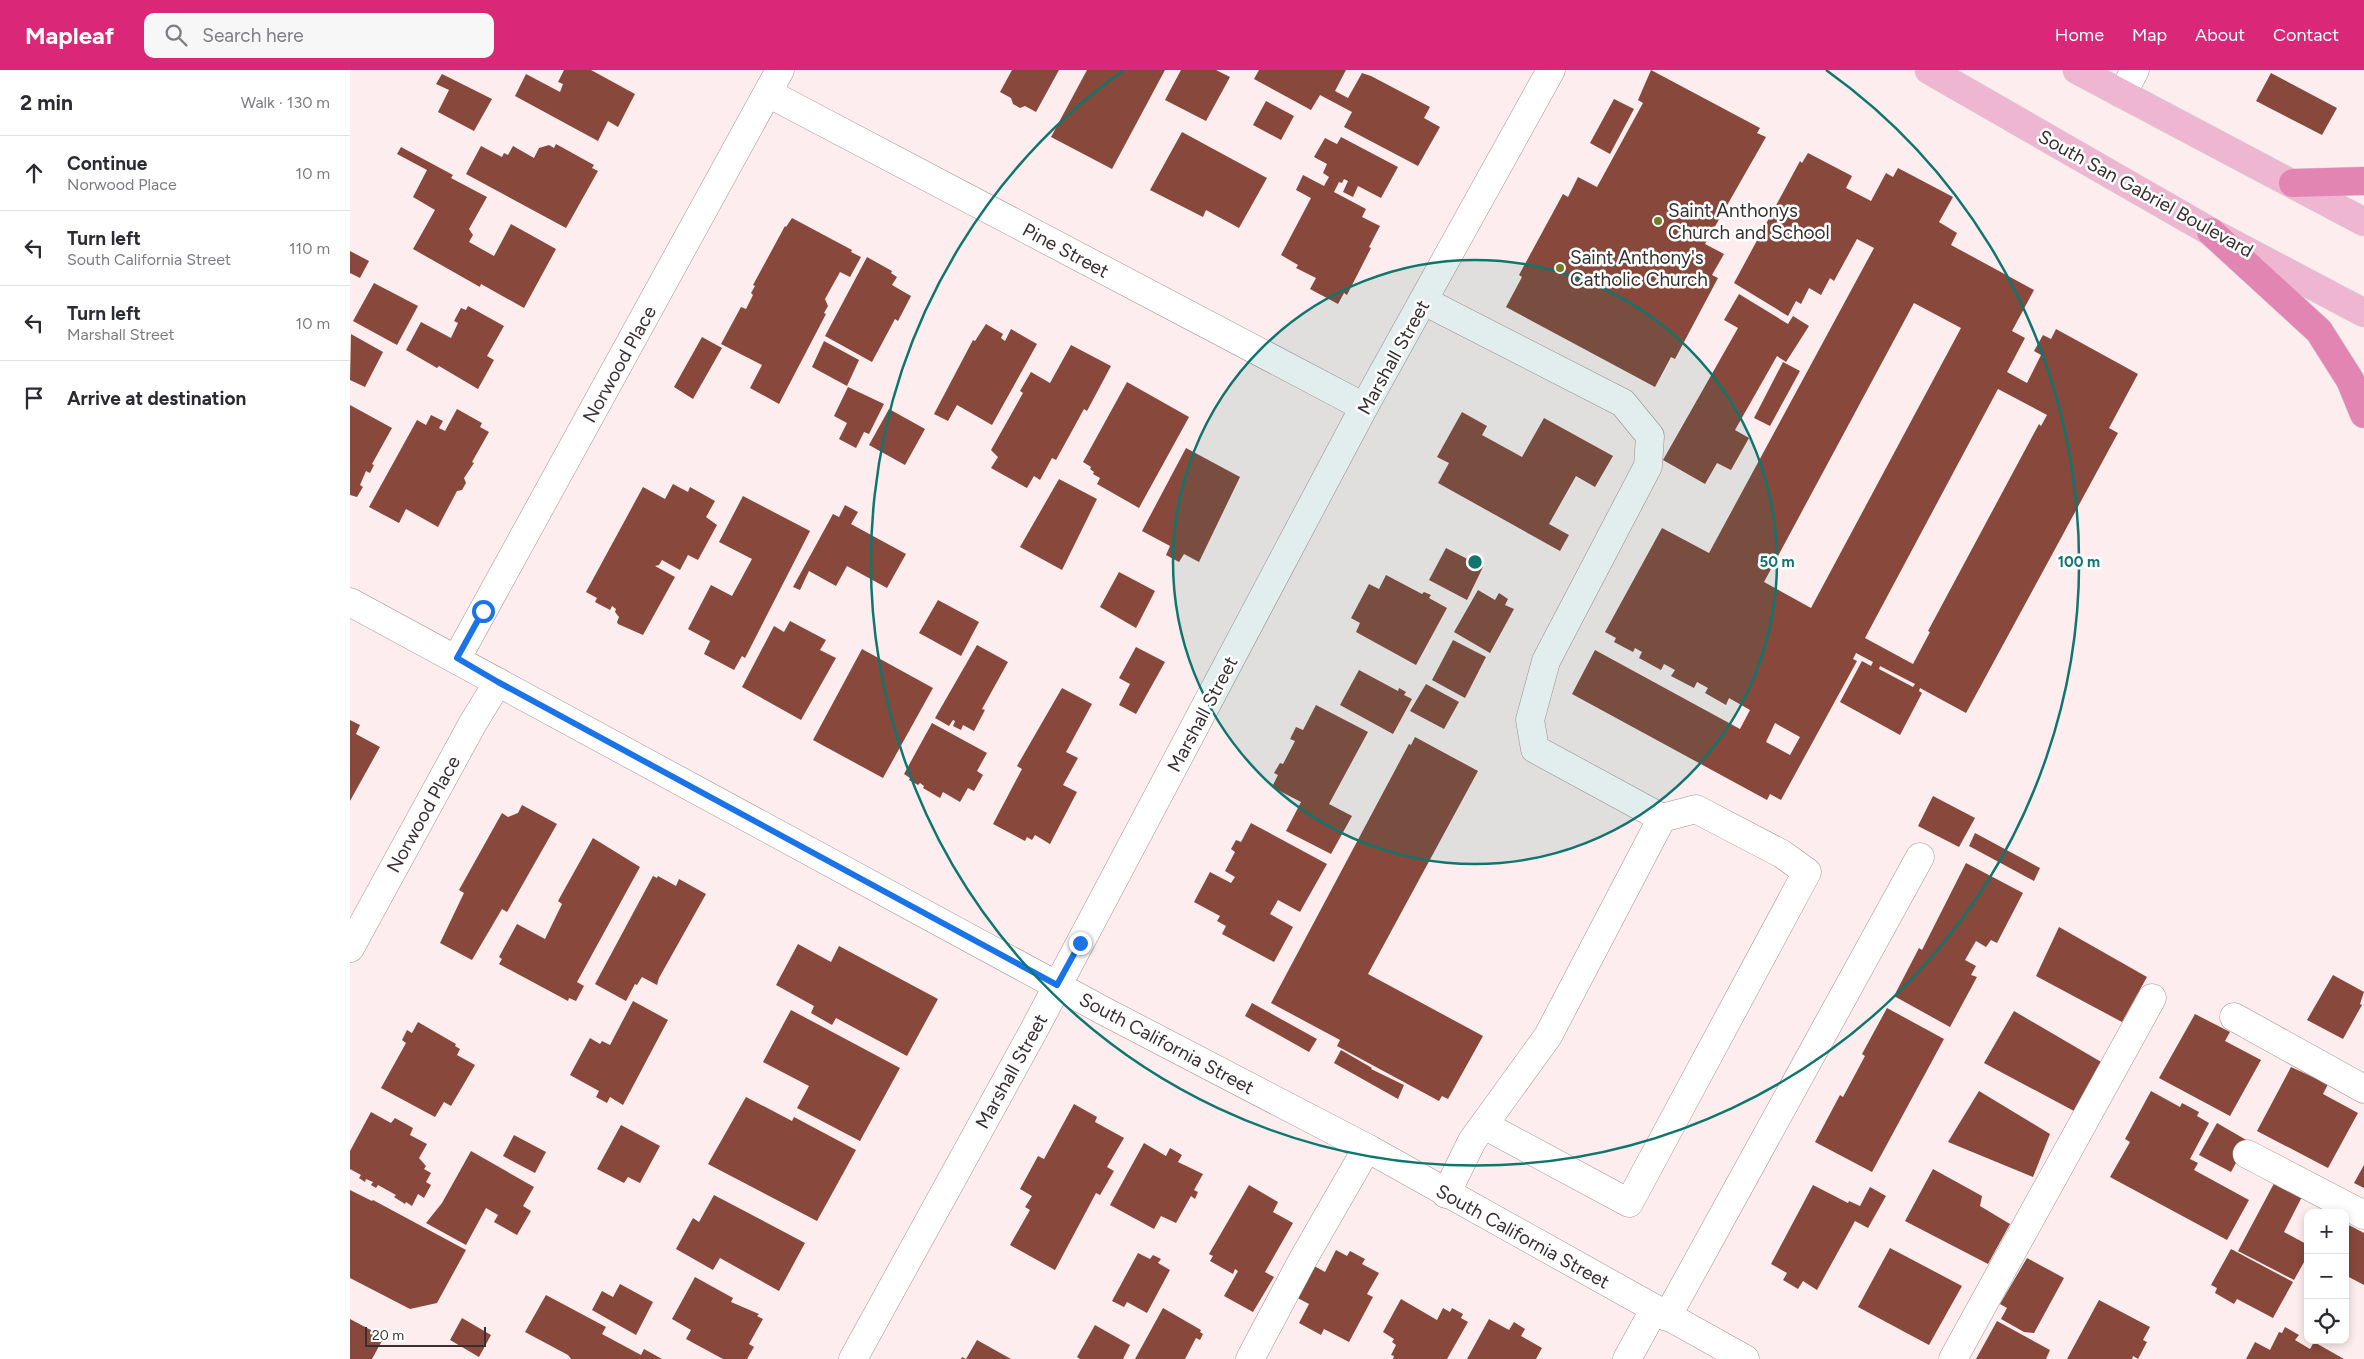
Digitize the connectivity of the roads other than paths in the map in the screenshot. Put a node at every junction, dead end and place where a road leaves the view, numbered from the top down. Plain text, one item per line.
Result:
1 (1551, 70) edge
2 (1929, 70) edge
3 (2077, 70) edge
4 (2135, 70) edge
5 (774, 81) edge
6 (2122, 94) junction
7 (2364, 181) edge
8 (2293, 184) junction
9 (2364, 222) edge
10 (2211, 232) junction
11 (1424, 301) junction
12 (2364, 313) edge
13 (1364, 408) junction
14 (2364, 414) edge
15 (350, 602) edge
16 (457, 658) junction
17 (498, 682) junction
18 (1662, 818) junction
19 (1920, 856) dead end
20 (350, 948) edge
21 (1057, 985) junction
22 (2152, 998) dead end
23 (2234, 1017) dead end
24 (2364, 1089) edge
25 (1484, 1125) junction
26 (1367, 1148) junction
27 (2247, 1154) dead end
28 (1446, 1194) junction
29 (2364, 1215) edge
30 (1661, 1314) junction
31 (853, 1359) edge
32 (1250, 1359) edge
33 (1627, 1359) edge
34 (1744, 1359) edge
35 (1954, 1359) edge

1 - 11 street, Marshall Street
2 - 10 main road, South San Gabriel Boulevard
3 - 6 main road
4 - 6 street
5 - 13 street, Pine Street
5 - 16 street, Norwood Place
6 - 8 main road
7 - 8 highway
8 - 9 main road
10 - 12 main road, South San Gabriel Boulevard
10 - 14 highway
11 - 13 street, Marshall Street
11 - 18 street
13 - 21 street, Marshall Street
15 - 16 street, South California Street
16 - 17 street, South California Street
17 - 20 street, Norwood Place
17 - 21 street, South California Street
18 - 25 street
18 - 25 street
19 - 30 street
21 - 26 street, South California Street
21 - 31 street, Marshall Street
22 - 35 street
23 - 24 street
25 - 28 street
26 - 28 street, South California Street
26 - 32 street
27 - 29 street
28 - 30 street, South California Street
30 - 33 street
30 - 34 street, South California Street

